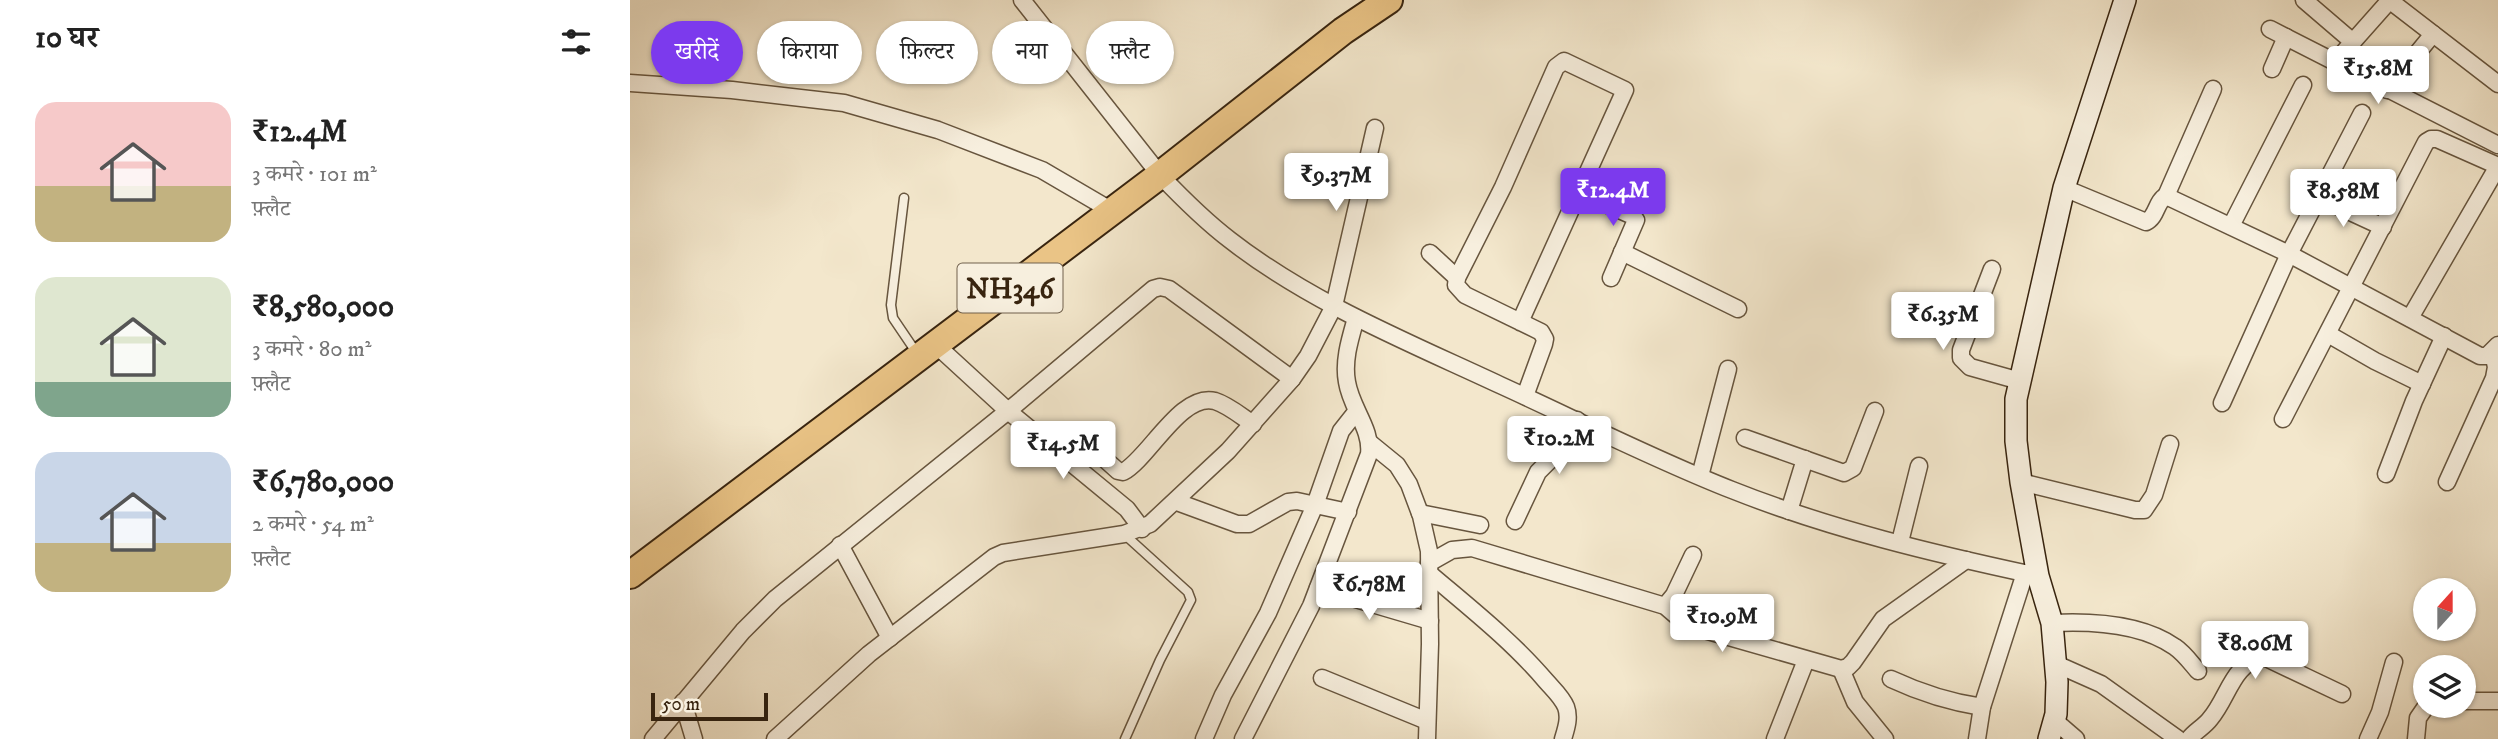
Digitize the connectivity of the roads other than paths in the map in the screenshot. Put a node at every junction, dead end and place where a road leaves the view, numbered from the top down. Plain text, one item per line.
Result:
1 (1022, 0) edge
2 (1389, 0) edge
3 (2125, 0) edge
4 (2304, 0) edge
5 (2389, 0) edge
6 (2270, 29) dead end
7 (2433, 34) junction
8 (2286, 37) junction
9 (2353, 42) junction
10 (2335, 62) junction
11 (2272, 69) dead end
12 (630, 83) edge
13 (2498, 84) edge
14 (2303, 85) dead end
15 (2213, 89) dead end
16 (2387, 90) junction
17 (2362, 113) dead end
18 (1374, 128) dead end
19 (2498, 145) edge
20 (1160, 175) junction
21 (2064, 188) junction
22 (1579, 192) junction
23 (2166, 196) junction
24 (904, 198) dead end
25 (2318, 198) junction
26 (1112, 211) junction
27 (2231, 226) junction
28 (2383, 227) junction
29 (1622, 252) junction
30 (1430, 253) dead end
31 (2289, 254) junction
32 (1992, 269) dead end
33 (1457, 278) junction
34 (1611, 278) dead end
35 (2352, 287) junction
36 (1334, 306) junction
37 (1738, 309) dead end
38 (1356, 318) junction
39 (2410, 318) junction
40 (1520, 321) junction
41 (2328, 334) junction
42 (2444, 336) junction
43 (2495, 349) edge
44 (927, 351) junction
45 (1728, 369) dead end
46 (1292, 379) junction
47 (2020, 380) junction
48 (2422, 383) junction
49 (1525, 396) junction
50 (2222, 404) dead end
51 (1008, 411) junction
52 (1875, 411) dead end
53 (1356, 412) junction
54 (2283, 419) dead end
55 (1577, 420) junction
56 (1253, 424) junction
57 (1078, 435) dead end
58 (1745, 438) dead end
59 (1370, 443) junction
60 (2170, 444) dead end
61 (1805, 460) junction
62 (1919, 466) dead end
63 (2386, 474) dead end
64 (1700, 476) junction
65 (2021, 482) junction
66 (2446, 482) dead end
67 (1177, 502) junction
68 (1315, 505) junction
69 (1789, 511) junction
70 (1348, 512) junction
71 (1420, 513) junction
72 (1515, 521) dead end
73 (1480, 525) dead end
74 (1142, 529) junction
75 (1124, 534) junction
76 (1900, 542) junction
77 (840, 545) junction
78 (1693, 555) dead end
79 (1966, 560) junction
80 (1429, 569) junction
81 (630, 575) edge
82 (2031, 575) junction
83 (1318, 588) junction
84 (1665, 606) junction
85 (1430, 621) junction
86 (2052, 623) junction
87 (890, 638) junction
88 (1806, 660) junction
89 (2394, 662) dead end
90 (2056, 664) junction
91 (1841, 669) junction
92 (2198, 671) dead end
93 (1322, 678) dead end
94 (1891, 679) dead end
95 (2342, 694) dead end
96 (2476, 701) edge
97 (2498, 701) edge
98 (683, 702) junction
99 (1982, 707) junction
100 (2418, 718) edge
101 (1427, 721) junction
102 (2052, 729) edge
103 (653, 739) edge
104 (694, 739) edge
105 (775, 739) edge
106 (1125, 739) edge
107 (1204, 739) edge
108 (1243, 739) edge
109 (1427, 739) edge
110 (1563, 739) edge
111 (1775, 739) edge
112 (1885, 739) edge
113 (1977, 739) edge
114 (2076, 739) edge
115 (2178, 739) edge
116 (2189, 739) edge
117 (2368, 739) edge
118 (2416, 739) edge

1 - 20 street
2 - 20 highway, NH346
3 - 21 main road
4 - 9 street
5 - 7 street
5 - 9 street
6 - 8 street
7 - 13 street
7 - 16 street
8 - 10 street
8 - 11 street
9 - 10 street
10 - 16 street
12 - 26 street
14 - 27 street
15 - 23 street
16 - 19 street
17 - 25 street
18 - 36 street
20 - 26 highway, NH346
20 - 36 street
21 - 23 street
21 - 47 main road
22 - 29 street
22 - 33 street
22 - 40 street
23 - 27 street
24 - 44 lane
25 - 28 street
25 - 31 street
26 - 44 highway, NH346
27 - 31 street
28 - 35 street
28 - 39 street
29 - 34 street
29 - 37 street
30 - 33 street
31 - 35 street
31 - 50 street
32 - 47 street
33 - 40 street
35 - 39 street
35 - 41 street
36 - 38 street
36 - 46 street
38 - 49 street
38 - 53 street
39 - 42 street
40 - 49 street
41 - 48 street
41 - 54 street
42 - 43 street
42 - 48 street
43 - 66 street
44 - 51 street
44 - 81 highway, NH346
45 - 64 street
46 - 51 street
46 - 56 street
47 - 65 main road
48 - 63 street
49 - 55 street
51 - 74 street
51 - 77 street
52 - 61 street
53 - 59 street
53 - 68 street
55 - 64 street
55 - 72 street
56 - 57 street
56 - 67 street
58 - 61 street
59 - 70 street
59 - 71 street
60 - 65 street
61 - 69 street
62 - 76 street
64 - 69 street
65 - 82 main road
67 - 68 street
67 - 74 street
68 - 70 street
68 - 107 street
69 - 76 street
70 - 83 street
71 - 73 street
71 - 80 street
74 - 75 street
75 - 87 street
75 - 106 lane
76 - 79 street
77 - 87 street
77 - 98 street
78 - 84 street
79 - 82 street
79 - 91 street
80 - 84 street
80 - 85 street
80 - 110 street
82 - 86 main road
82 - 99 street
83 - 85 street
83 - 108 street
84 - 88 street
85 - 101 street
86 - 90 main road
86 - 92 street
87 - 105 street
88 - 91 street
88 - 111 street
89 - 117 street
90 - 102 main road
90 - 115 street
91 - 112 street
93 - 101 street
94 - 99 street
95 - 116 street
96 - 97 street
98 - 103 street
98 - 104 street
99 - 113 street
100 - 118 street
101 - 109 street
102 - 114 street

